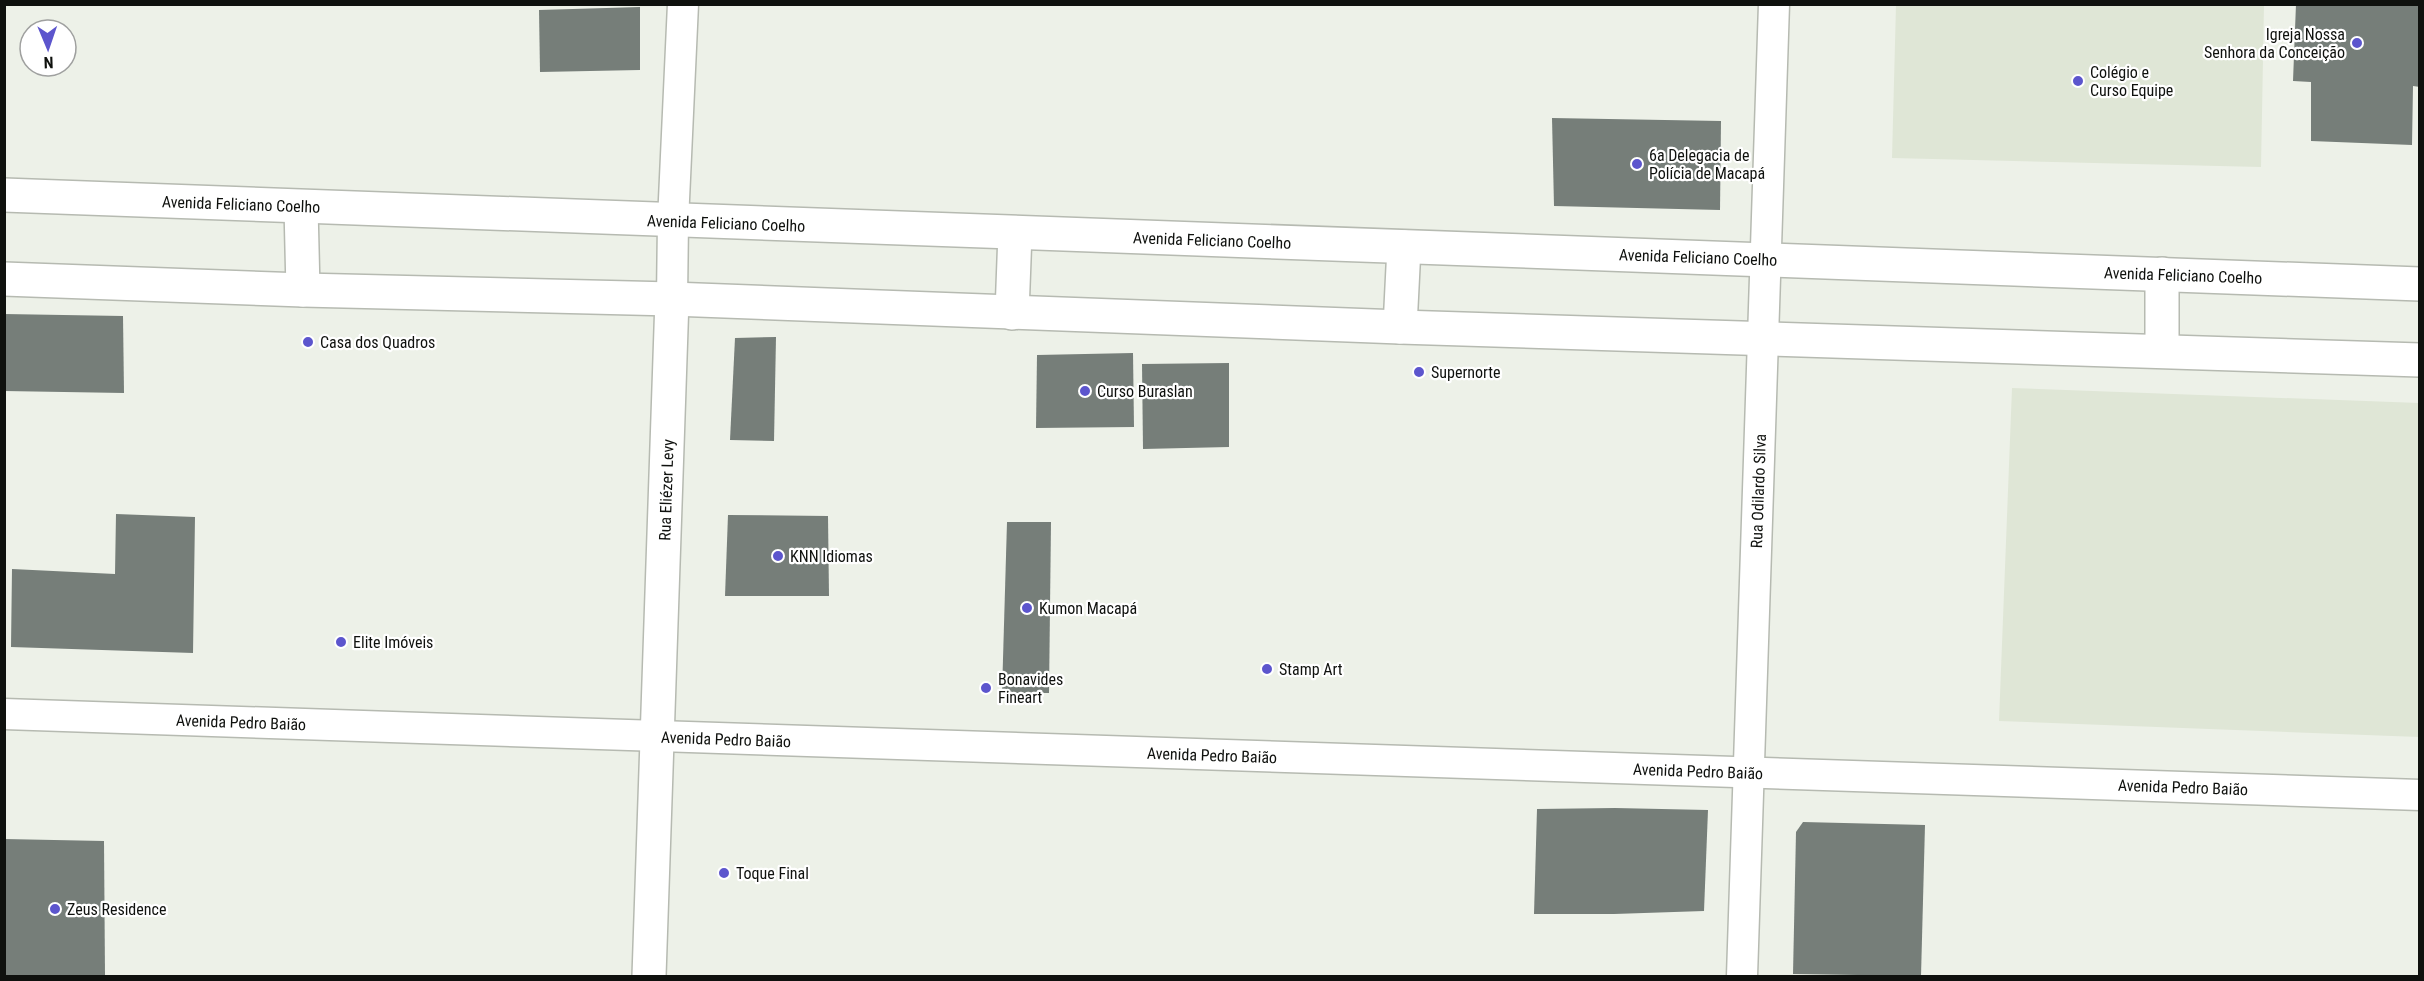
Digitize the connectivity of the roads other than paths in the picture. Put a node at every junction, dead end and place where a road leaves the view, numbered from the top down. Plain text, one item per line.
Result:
1 (683, 4) edge
2 (1774, 4) edge
3 (4, 195) edge
4 (301, 207) junction
5 (673, 221) junction
6 (1015, 233) junction
7 (1404, 247) junction
8 (1765, 260) junction
9 (2162, 274) junction
10 (4, 279) edge
11 (2420, 284) edge
12 (303, 290) junction
13 (672, 298) junction
14 (1012, 313) junction
15 (1400, 327) junction
16 (1763, 338) junction
17 (2162, 351) junction
18 (2420, 360) edge
19 (4, 714) edge
20 (658, 736) junction
21 (1749, 773) junction
22 (2420, 795) edge
23 (649, 976) edge
24 (1742, 976) edge

1 - 5 street, Rua Eliézer Levy
2 - 8 street, Rua Odilardo Silva
3 - 4 street, Avenida Feliciano Coelho
4 - 5 street, Avenida Feliciano Coelho
4 - 12 street
5 - 6 street, Avenida Feliciano Coelho
5 - 13 street, Rua Eliézer Levy
6 - 7 street, Avenida Feliciano Coelho
6 - 14 street
7 - 8 street, Avenida Feliciano Coelho
7 - 15 street
8 - 9 street, Avenida Feliciano Coelho
8 - 16 street, Rua Odilardo Silva
9 - 11 street, Avenida Feliciano Coelho
9 - 17 street
10 - 12 street
12 - 13 street
13 - 14 street
13 - 20 street, Rua Eliézer Levy
14 - 15 street
15 - 16 street
16 - 17 street
16 - 21 street, Rua Odilardo Silva
17 - 18 street
19 - 20 street, Avenida Pedro Baião
20 - 21 street, Avenida Pedro Baião
20 - 23 street, Rua Eliézer Levy
21 - 22 street, Avenida Pedro Baião
21 - 24 street, Rua Odilardo Silva

